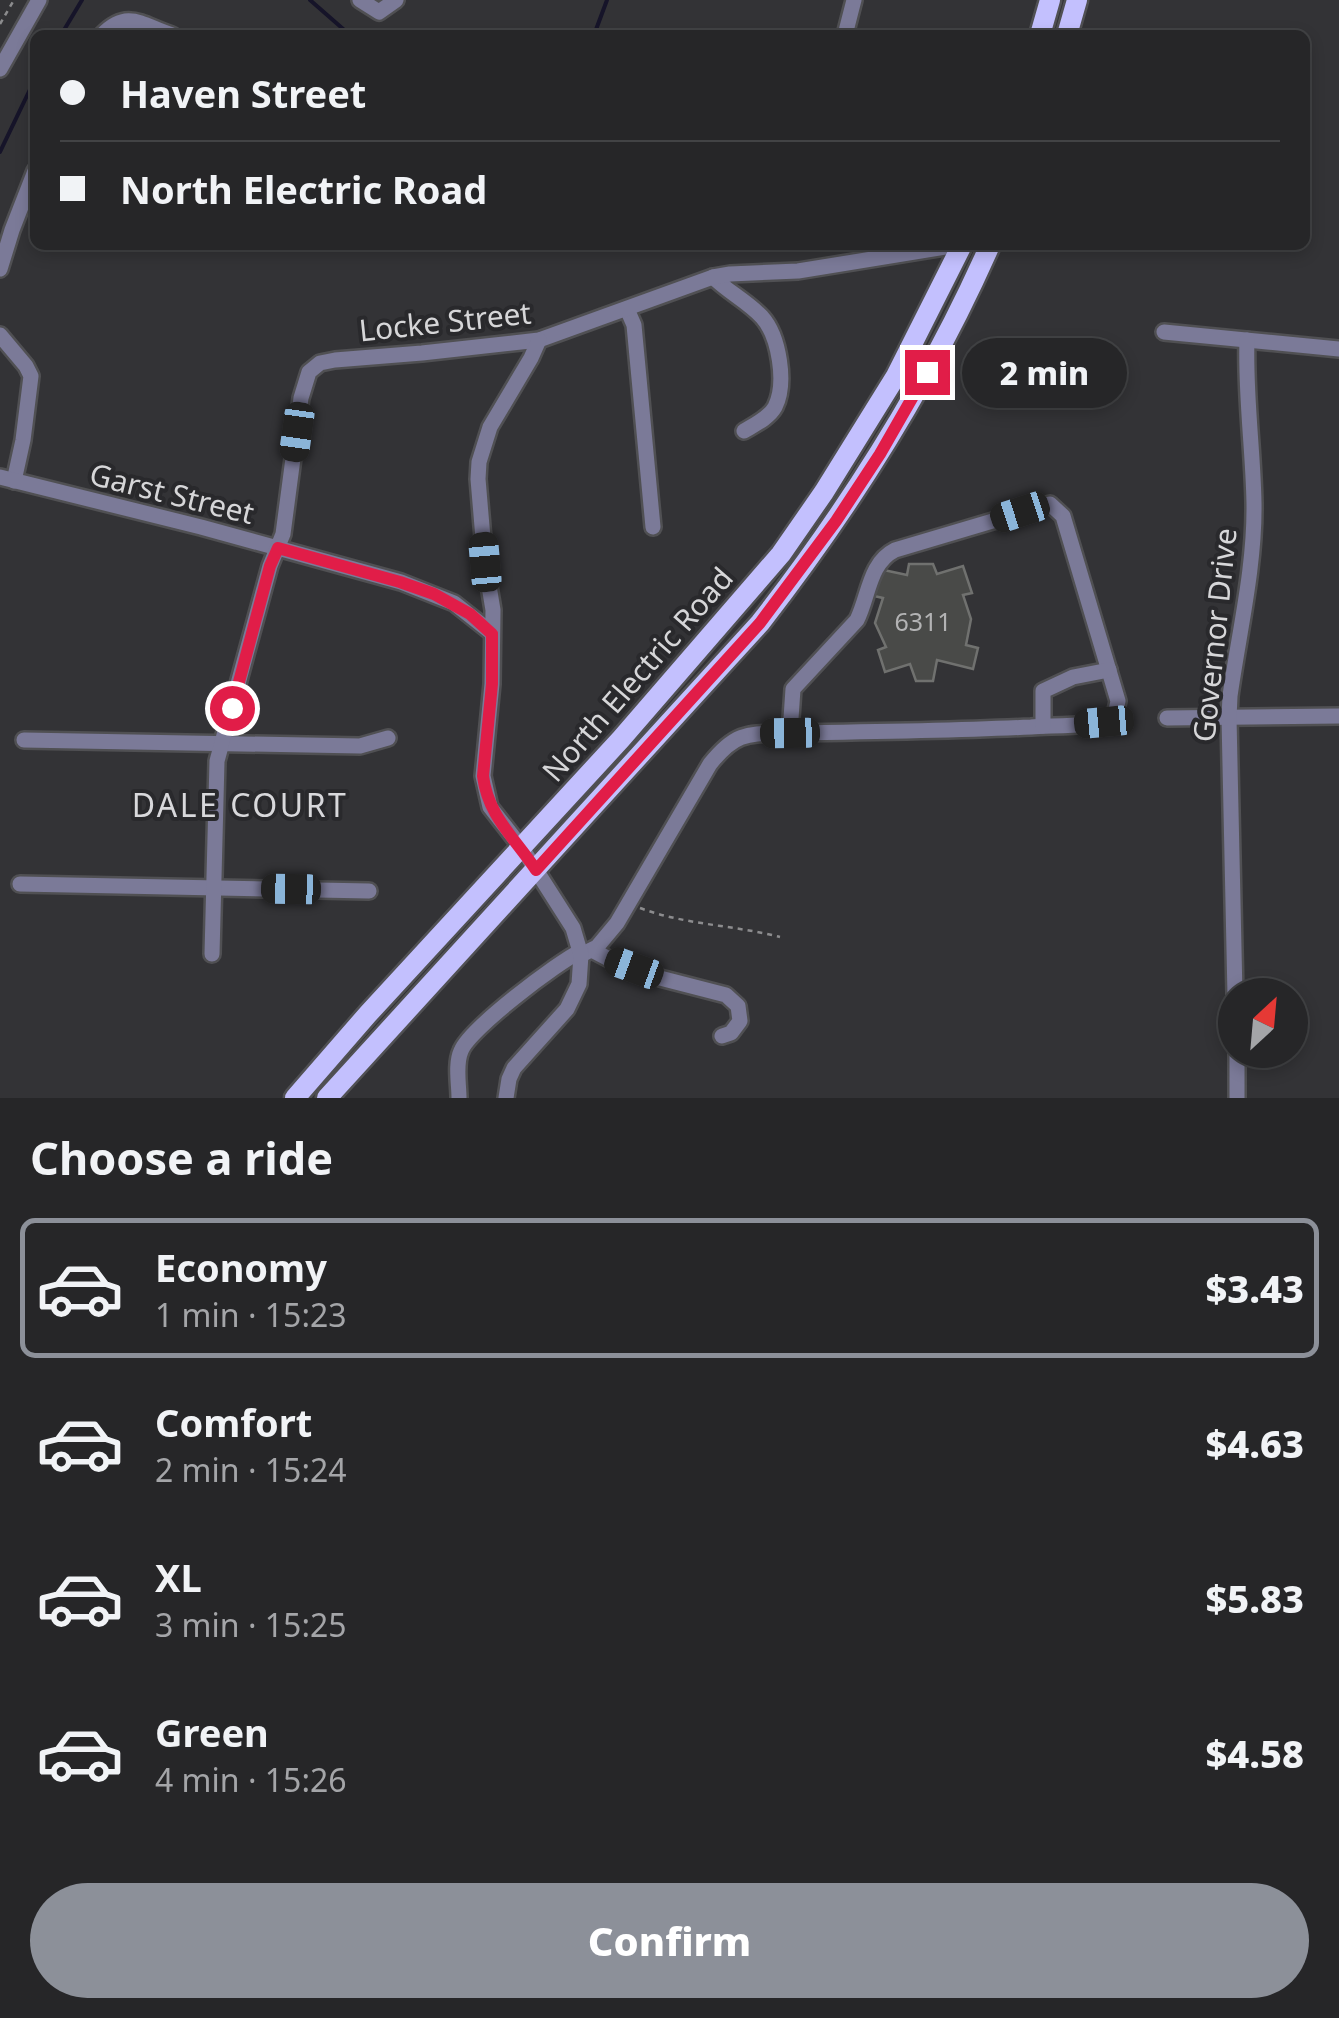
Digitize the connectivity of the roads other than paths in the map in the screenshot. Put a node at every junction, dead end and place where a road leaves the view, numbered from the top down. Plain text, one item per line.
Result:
1 (39, 0) edge
2 (360, 0) edge
3 (396, 0) edge
4 (854, 0) edge
5 (1050, 0) edge
6 (1077, 0) edge
7 (108, 30) edge
8 (160, 30) edge
9 (846, 30) edge
10 (1041, 30) edge
11 (1068, 30) edge
12 (0, 70) edge
13 (30, 185) edge
14 (841, 250) edge
15 (931, 250) edge
16 (959, 250) edge
17 (988, 250) edge
18 (844, 264) junction
19 (0, 269) edge
20 (713, 276) junction
21 (627, 308) junction
22 (1164, 332) dead end
23 (0, 335) edge
24 (539, 340) junction
25 (1247, 340) junction
26 (1339, 349) edge
27 (744, 431) dead end
28 (7, 479) edge
29 (653, 527) dead end
30 (278, 548) junction
31 (492, 634) junction
32 (1109, 670) junction
33 (1339, 716) edge
34 (1167, 718) dead end
35 (1229, 718) junction
36 (1044, 726) junction
37 (790, 733) junction
38 (388, 738) dead end
39 (24, 740) dead end
40 (222, 744) junction
41 (522, 848) junction
42 (536, 870) junction
43 (20, 884) dead end
44 (213, 887) junction
45 (369, 891) dead end
46 (585, 952) junction
47 (212, 954) dead end
48 (1235, 978) edge
49 (722, 1036) dead end
50 (1237, 1068) edge
51 (295, 1098) edge
52 (327, 1098) edge
53 (460, 1098) edge
54 (506, 1098) edge
55 (1237, 1098) edge

1 - 12 street
2 - 3 street
4 - 9 street
5 - 10 main road
6 - 11 main road
7 - 8 street
13 - 19 street
14 - 18 street
15 - 18 street, Locke Street
16 - 41 main road, North Electric Road
17 - 42 main road, North Electric Road
18 - 20 street, Locke Street
20 - 21 street, Locke Street
20 - 27 street
21 - 24 street, Locke Street
21 - 29 street
22 - 25 street
23 - 28 street
24 - 30 street, Locke Street
24 - 31 street
25 - 26 street
25 - 35 street, Governor Drive
28 - 30 street, Garst Street
30 - 31 street, Garst Street
30 - 40 street
31 - 41 street
32 - 36 street
32 - 36 street
32 - 37 street
33 - 35 street
34 - 35 street
35 - 48 street, Governor Drive
36 - 37 street
37 - 46 street
38 - 40 street
39 - 40 street
40 - 44 street
41 - 42 street
41 - 51 main road, North Electric Road
42 - 46 street
42 - 52 main road, North Electric Road
43 - 44 street
44 - 45 street
44 - 47 street
46 - 49 street
46 - 53 street
46 - 54 street
50 - 55 street

